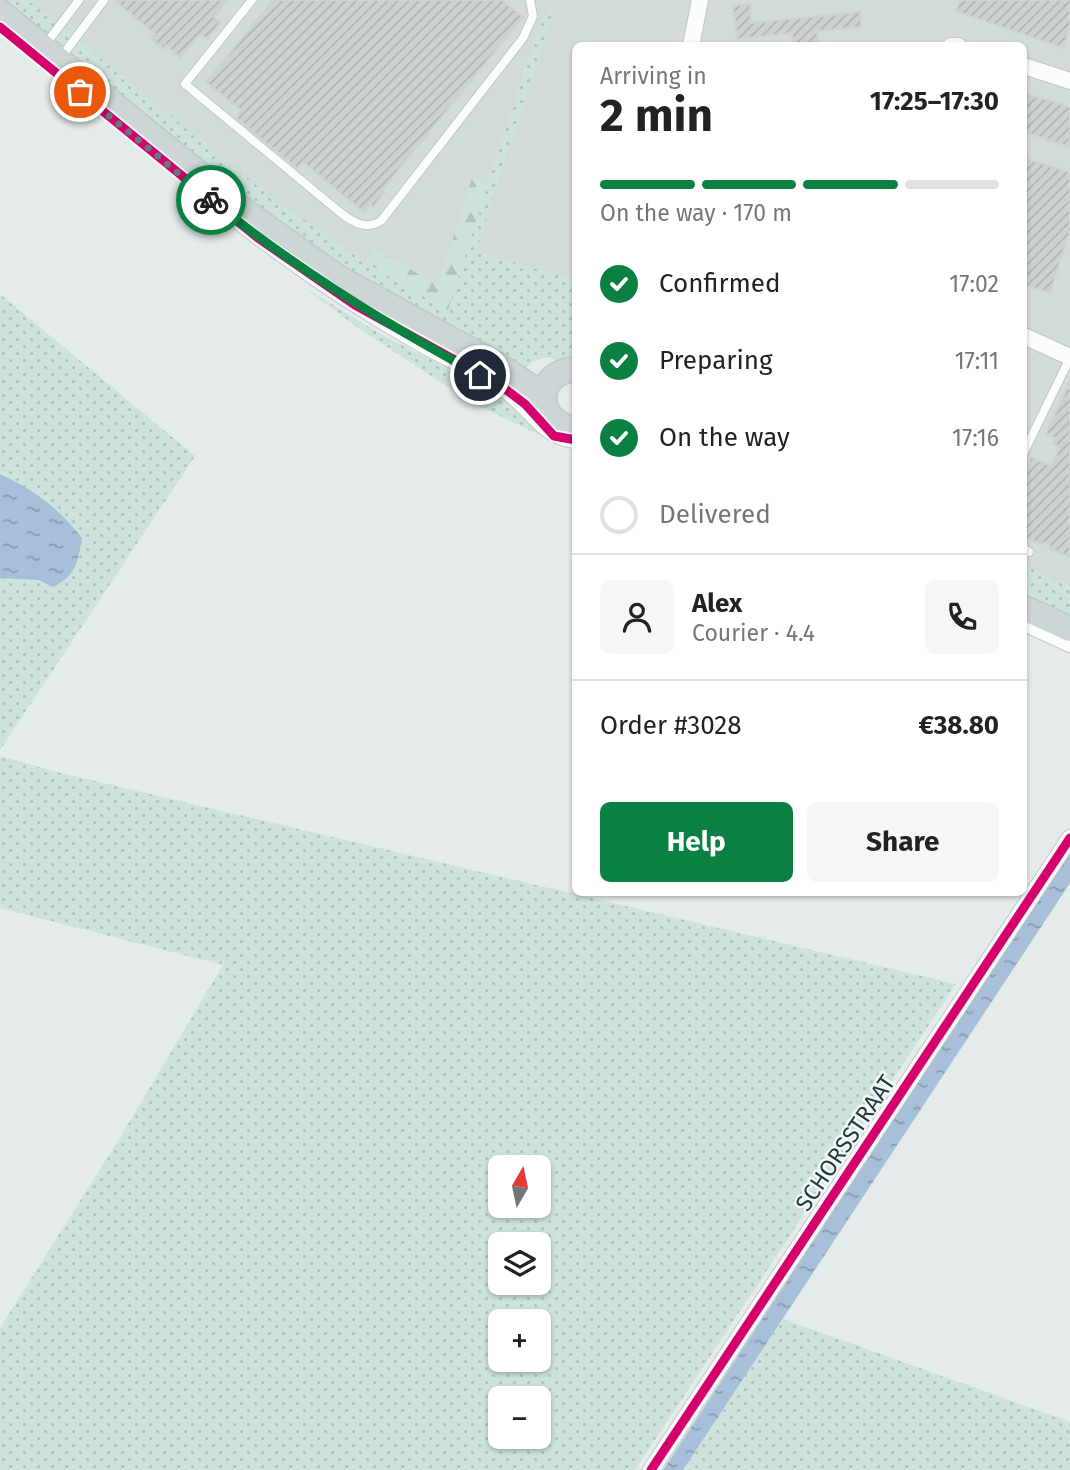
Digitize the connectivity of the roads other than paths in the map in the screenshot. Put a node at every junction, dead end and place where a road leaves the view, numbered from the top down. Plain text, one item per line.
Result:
1 (104, 0) edge
2 (252, 0) edge
3 (530, 0) edge
4 (700, 0) edge
5 (75, 2) edge
6 (0, 12) edge
7 (0, 27) edge
8 (692, 42) edge
9 (51, 54) junction
10 (1027, 67) edge
11 (1070, 81) edge
12 (140, 134) junction
13 (1027, 337) edge
14 (1070, 358) edge
15 (572, 371) edge
16 (547, 387) junction
17 (572, 428) edge
18 (572, 439) edge
19 (1027, 446) edge
20 (1027, 609) edge
21 (1027, 624) edge
22 (1070, 629) edge
23 (1070, 644) edge
24 (1070, 838) edge
25 (652, 1470) edge

1 - 9 lane
2 - 3 lane
4 - 8 street
5 - 9 lane
6 - 9 main road
7 - 12 street
9 - 12 main road
10 - 11 street
12 - 16 main road
12 - 18 street
13 - 14 street
14 - 19 lane
15 - 16 main road
16 - 17 main road
20 - 22 main road
21 - 23 street
24 - 25 street, SCHORSSTRAAT

